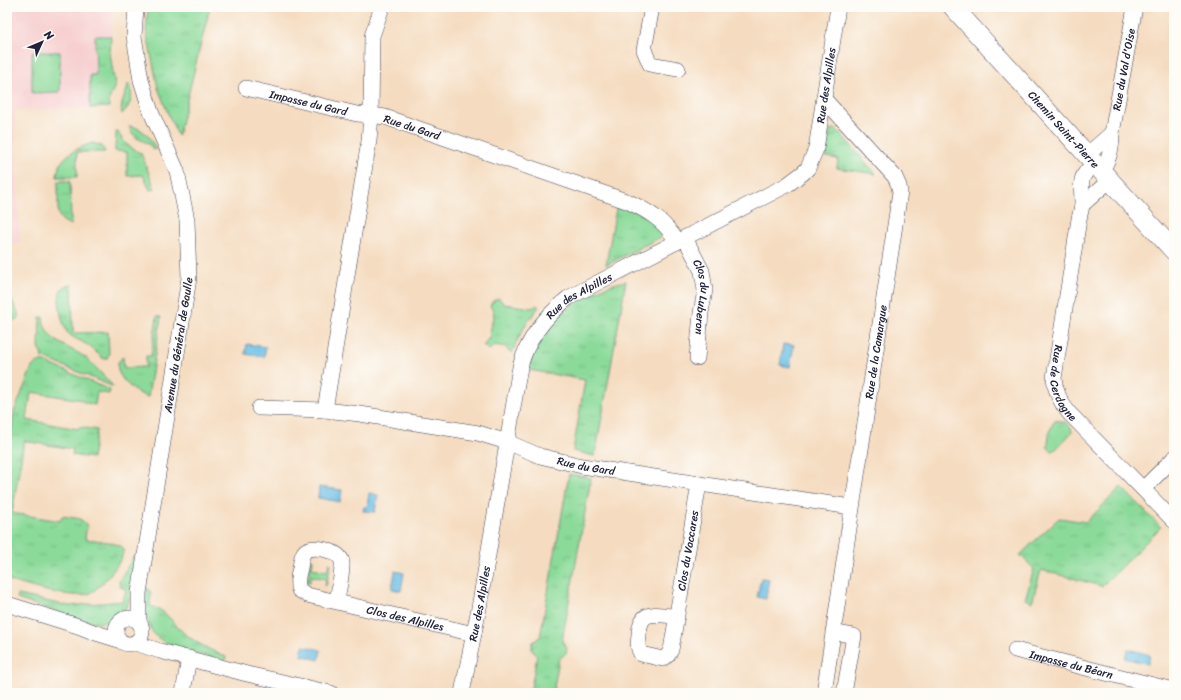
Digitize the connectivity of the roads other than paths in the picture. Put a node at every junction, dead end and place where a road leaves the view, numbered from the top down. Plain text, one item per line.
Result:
1 (136, 7) edge
2 (382, 7) edge
3 (652, 7) edge
4 (838, 7) edge
5 (953, 7) edge
6 (1135, 7) edge
7 (678, 69) dead end
8 (246, 88) dead end
9 (824, 99) junction
10 (371, 115) junction
11 (1112, 133) junction
12 (1098, 167) junction
13 (1082, 205) junction
14 (681, 240) junction
15 (1174, 250) edge
16 (697, 358) dead end
17 (259, 408) dead end
18 (325, 410) junction
19 (508, 442) junction
20 (1174, 458) edge
21 (698, 484) junction
22 (1143, 489) junction
23 (851, 507) junction
24 (1174, 521) edge
25 (336, 602) dead end
26 (7, 604) edge
27 (677, 616) dead end
28 (132, 623) junction
29 (78, 626) junction
30 (833, 632) junction
31 (474, 634) junction
32 (119, 640) junction
33 (135, 643) junction
34 (1015, 650) dead end
35 (172, 653) junction
36 (188, 658) junction
37 (1173, 690) edge
38 (183, 693) edge
39 (329, 693) edge
40 (462, 693) edge
41 (824, 693) edge
42 (844, 693) edge

1 - 28 street, Avenue du Général de Gaulle
2 - 10 street
3 - 7 street
4 - 9 street, Rue des Alpilles
5 - 12 main road, Chemin Saint-Pierre
6 - 11 street, Rue du Val d'Oise
8 - 10 street, Impasse du Gard
9 - 14 street, Rue des Alpilles
9 - 23 street, Rue de la Camargue
10 - 14 street, Rue du Gard
10 - 18 street, Rue du Gard
11 - 12 street
11 - 12 street, Rue du Val d'Oise
12 - 13 street
12 - 13 street, Rue de Cerdagne
12 - 15 main road, Chemin Saint-Pierre
13 - 22 street, Rue de Cerdagne
14 - 16 street, Clos du Luberon
14 - 19 street, Rue des Alpilles
17 - 18 street, Rue du Gard
18 - 19 street, Rue du Gard
19 - 21 street, Rue du Gard
19 - 31 street, Rue des Alpilles
20 - 22 street
21 - 23 street, Rue du Gard
21 - 27 street, Clos du Vaccares
22 - 24 street, Rue de Cerdagne
23 - 30 street, Rue de la Camargue
25 - 31 street, Clos des Alpilles
26 - 29 street
28 - 29 street
28 - 32 street
28 - 33 street, Avenue du Général de Gaulle
28 - 35 street
29 - 32 street
30 - 41 street, Rue de la Camargue
30 - 42 street
31 - 40 street, Rue des Alpilles
32 - 33 street
33 - 35 street
34 - 37 street, Impasse du Béarn
35 - 36 street
36 - 38 street
36 - 39 street

